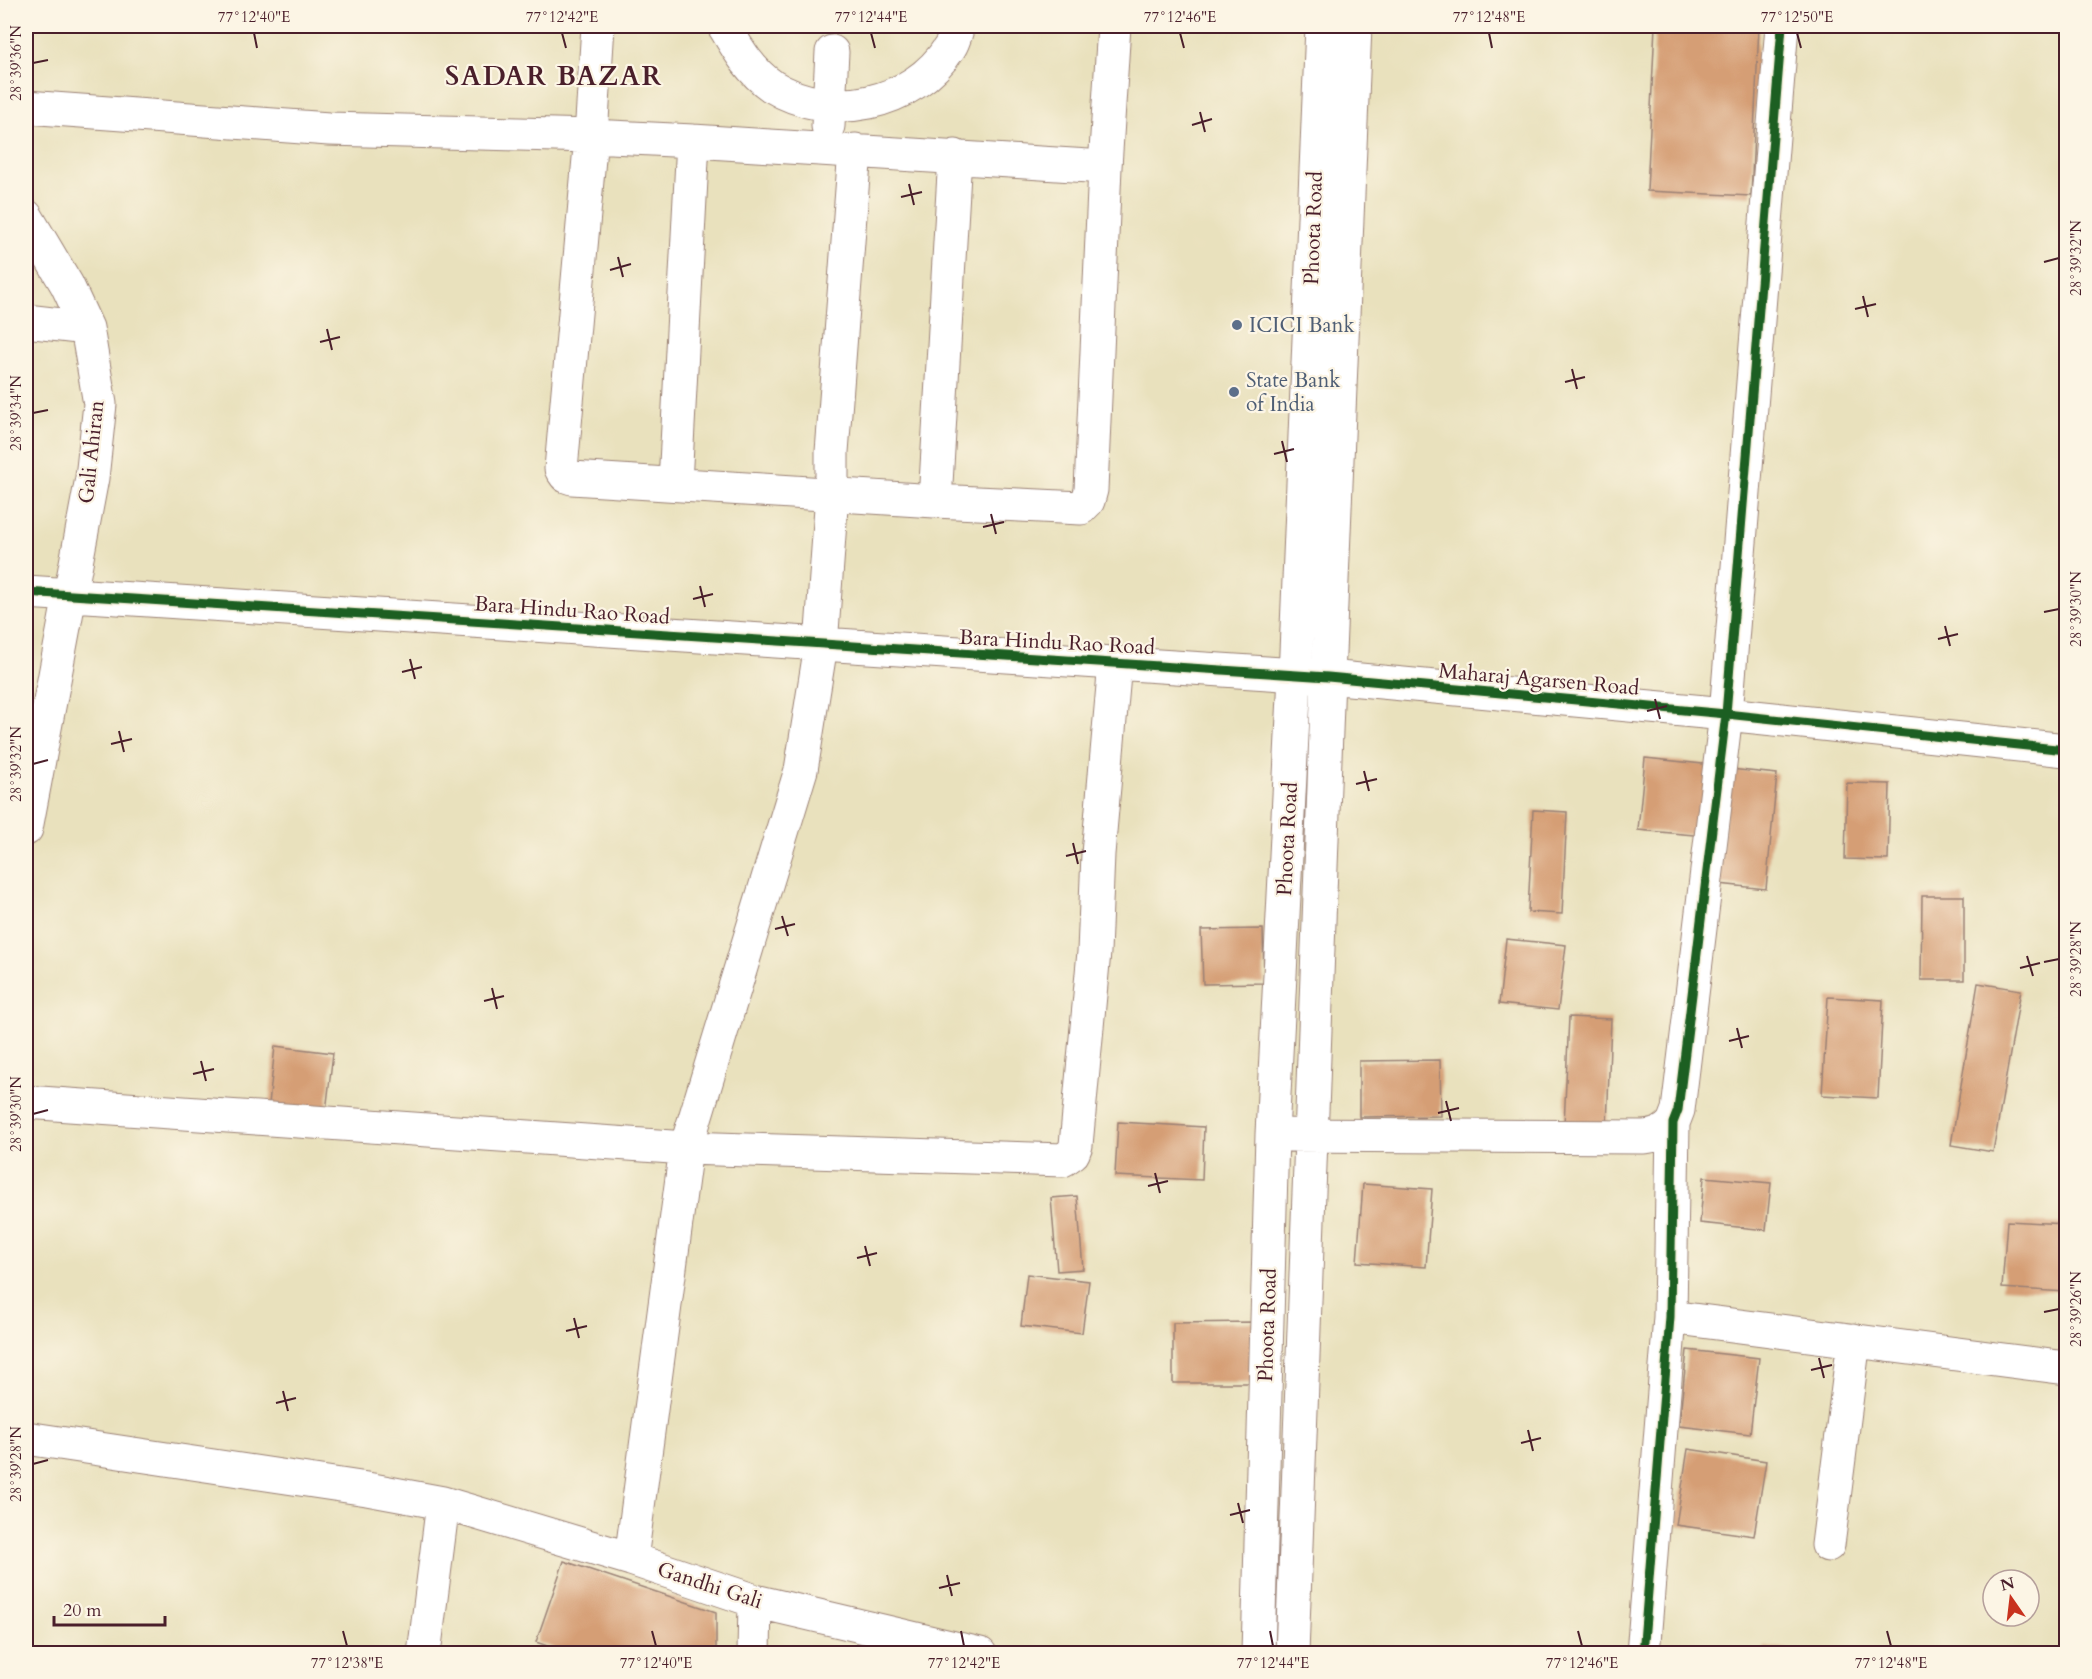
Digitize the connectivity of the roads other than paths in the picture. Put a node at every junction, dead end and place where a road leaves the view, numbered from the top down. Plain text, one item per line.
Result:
1 (598, 26) edge
2 (724, 26) edge
3 (958, 26) edge
4 (1114, 26) edge
5 (1322, 26) edge
6 (1355, 26) edge
7 (1782, 26) edge
8 (832, 52) dead end
9 (830, 104) junction
10 (26, 106) edge
11 (591, 136) junction
12 (693, 141) junction
13 (841, 149) junction
14 (955, 156) junction
15 (1106, 166) junction
16 (26, 216) edge
17 (26, 321) edge
18 (87, 328) junction
19 (675, 483) junction
20 (832, 494) junction
21 (935, 501) junction
22 (26, 592) edge
23 (69, 595) junction
24 (821, 645) junction
25 (1115, 663) junction
26 (1295, 676) junction
27 (1328, 677) junction
28 (1726, 714) junction
29 (2067, 750) edge
30 (26, 829) edge
31 (26, 1102) edge
32 (1673, 1123) junction
33 (1272, 1134) junction
34 (1311, 1136) junction
35 (686, 1148) junction
36 (1670, 1317) junction
37 (1854, 1340) junction
38 (2067, 1368) edge
39 (26, 1438) edge
40 (443, 1503) junction
41 (1828, 1545) dead end
42 (631, 1559) junction
43 (755, 1601) junction
44 (424, 1653) edge
45 (754, 1653) edge
46 (980, 1653) edge
47 (1258, 1653) edge
48 (1292, 1653) edge
49 (1643, 1653) edge

1 - 11 street
2 - 9 street
3 - 9 street
4 - 15 street
5 - 26 street, Phoota Road
6 - 27 street, Phoota Road
7 - 28 street
8 - 9 street
9 - 13 street
10 - 11 street
11 - 12 street
11 - 19 street
12 - 13 street
12 - 19 street
13 - 14 street
13 - 20 street
14 - 15 street
14 - 21 street
15 - 21 street
16 - 18 street, Gali Ahiran
17 - 18 street
18 - 23 street, Gali Ahiran
19 - 20 street
20 - 21 street
20 - 24 street
22 - 23 street, Bara Hindu Rao Road
23 - 24 street, Bara Hindu Rao Road
23 - 30 street, Gali Ahiran
24 - 25 street, Bara Hindu Rao Road
24 - 35 street
25 - 26 street, Bara Hindu Rao Road
25 - 35 street
26 - 27 street, Maharaj Agarsen Road
26 - 33 street, Phoota Road
27 - 28 street, Maharaj Agarsen Road
27 - 34 street, Phoota Road
28 - 29 street, Maharaj Agarsen Road
28 - 32 street
31 - 35 street
32 - 34 street
32 - 36 street
33 - 34 street
33 - 47 street, Phoota Road
34 - 48 street, Phoota Road
35 - 42 street
36 - 37 street
36 - 49 street
37 - 38 street
37 - 41 street
39 - 40 street, Gandhi Gali
40 - 42 street, Gandhi Gali
40 - 44 street
42 - 43 street, Gandhi Gali
43 - 45 street
43 - 46 street, Gandhi Gali

